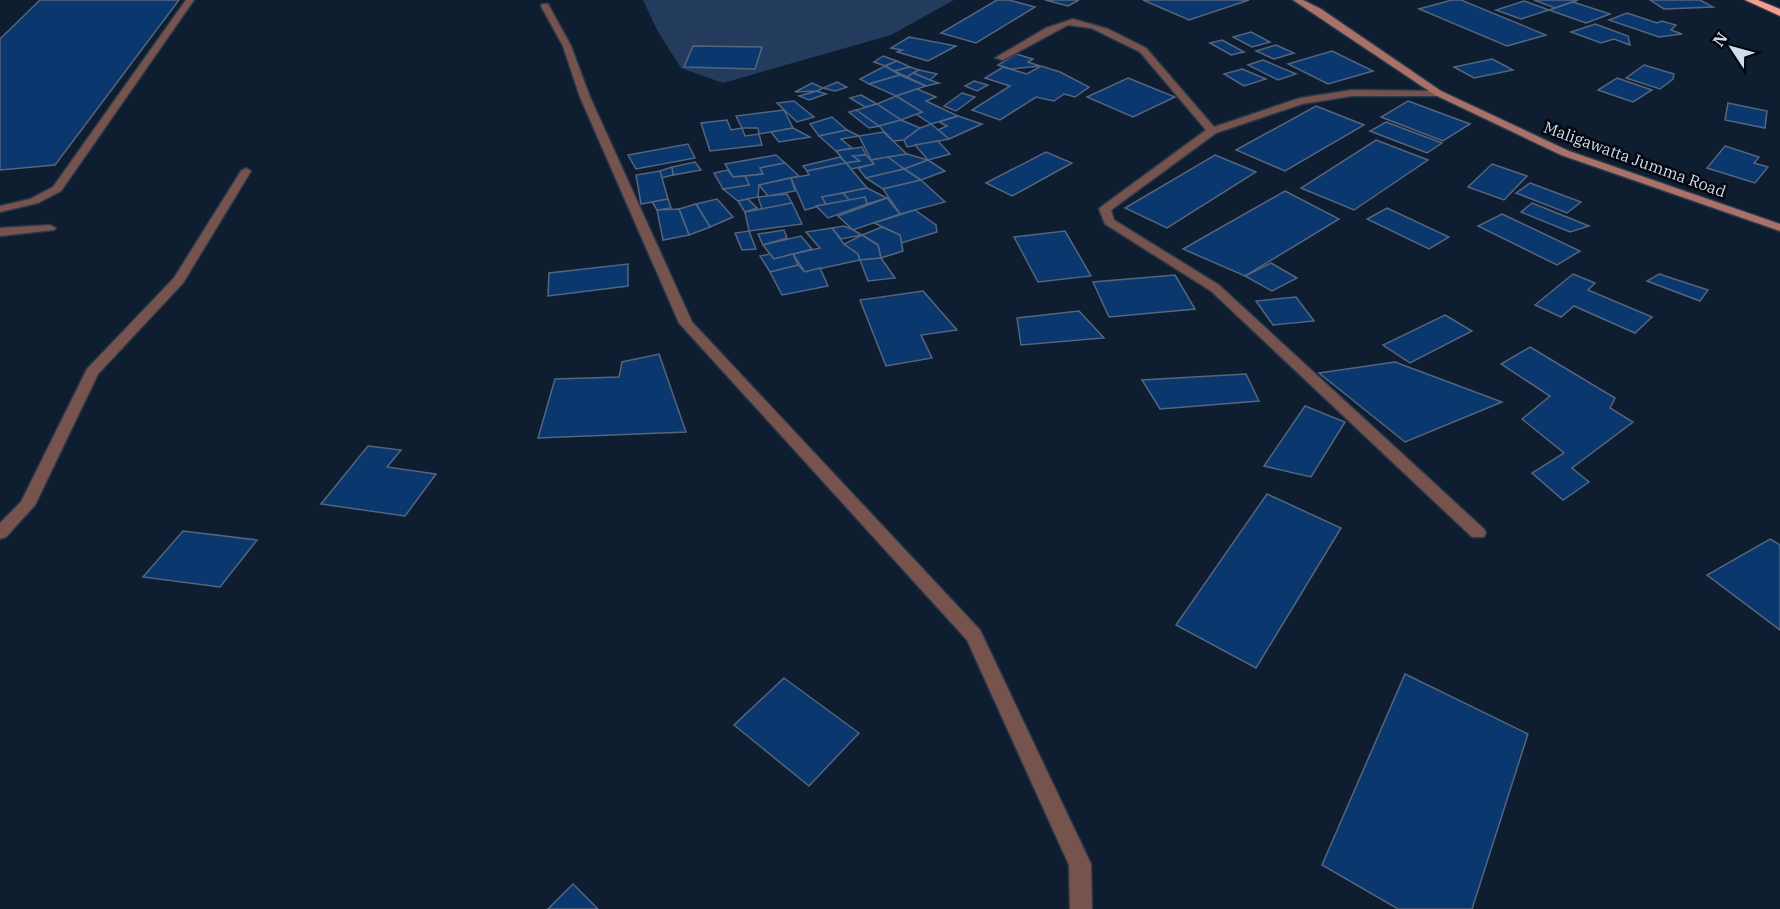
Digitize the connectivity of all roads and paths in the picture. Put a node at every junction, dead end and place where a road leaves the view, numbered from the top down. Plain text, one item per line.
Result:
1 (190, 0) edge
2 (1298, 0) edge
3 (1750, 0) edge
4 (545, 6) dead end
5 (1780, 13) edge
6 (1000, 58) dead end
7 (1438, 93) junction
8 (1212, 131) junction
9 (246, 171) dead end
10 (0, 209) edge
11 (50, 228) dead end
12 (1780, 228) edge
13 (0, 232) edge
14 (0, 533) edge
15 (1478, 533) dead end
16 (1081, 909) edge

1 - 10 street
2 - 7 street, Maligawatta Jumma Road
3 - 5 highway
4 - 16 street
6 - 8 street
7 - 8 street
7 - 12 street, Maligawatta Jumma Road
8 - 15 street
9 - 14 street
11 - 13 street

